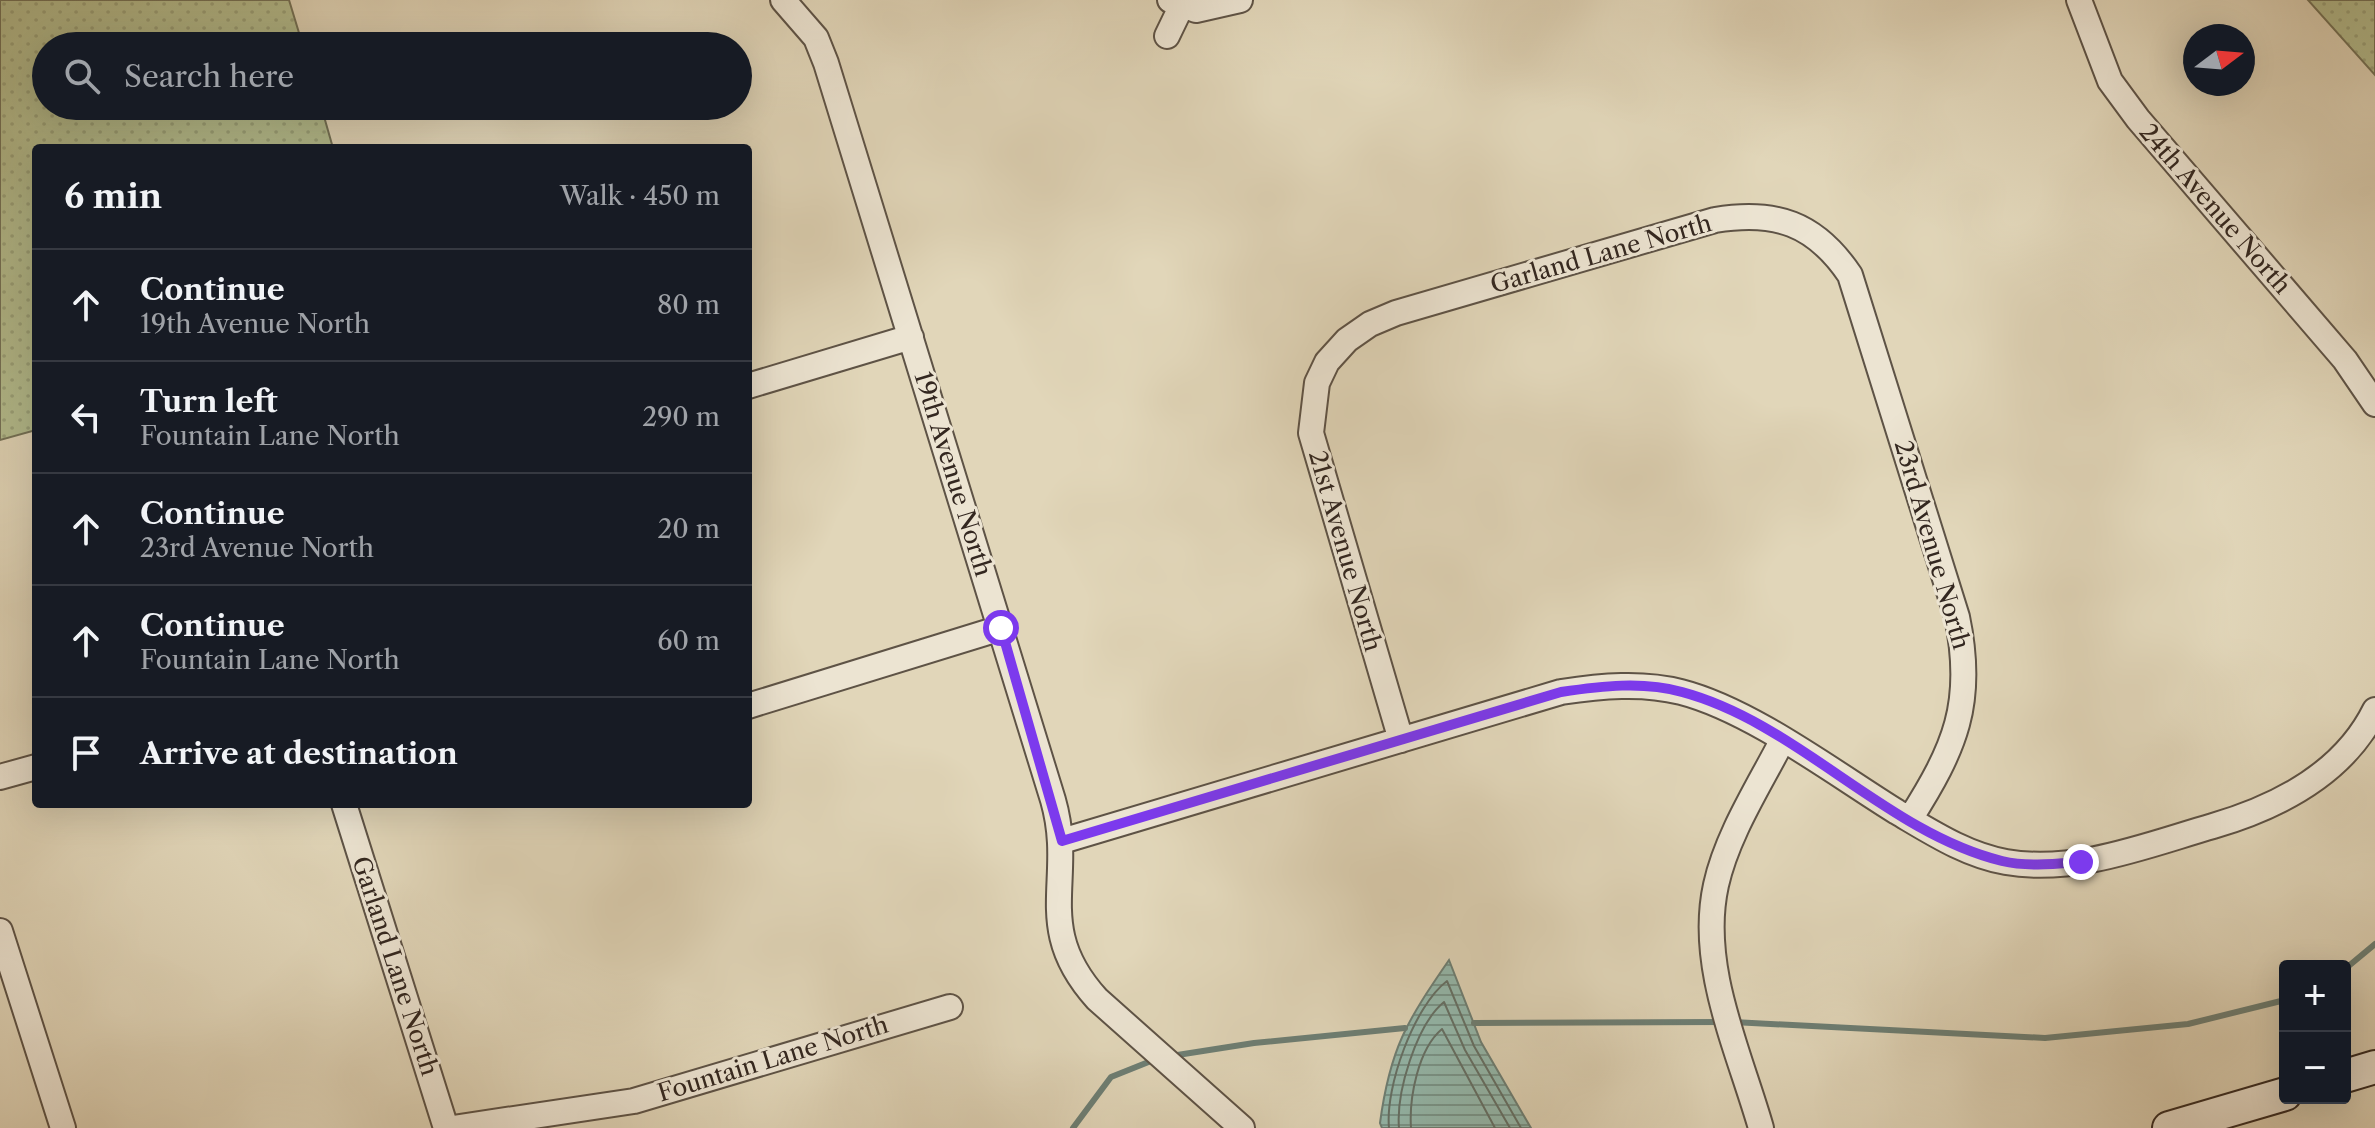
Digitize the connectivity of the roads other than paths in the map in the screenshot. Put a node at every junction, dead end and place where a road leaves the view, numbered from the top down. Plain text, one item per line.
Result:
1 (783, 0) edge
2 (1240, 0) edge
3 (2079, 0) edge
4 (1176, 4) edge
5 (1167, 36) dead end
6 (1858, 296) joint
7 (911, 337) junction
8 (1327, 362) joint
9 (752, 385) edge
10 (2375, 404) edge
11 (1001, 628) junction
12 (752, 705) edge
13 (2374, 715) edge
14 (1401, 740) junction
15 (1782, 741) junction
16 (32, 768) edge
17 (0, 777) edge
18 (345, 808) edge
19 (1910, 819) junction
20 (1062, 841) junction
21 (0, 931) edge
22 (950, 1007) dead end
23 (2375, 1067) edge
24 (2351, 1074) edge
25 (2279, 1096) edge
26 (63, 1128) edge
27 (446, 1128) edge
28 (453, 1128) edge
29 (1242, 1128) edge
30 (1761, 1128) edge
31 (2169, 1128) edge

1 - 7 street, 19th Avenue North
2 - 4 street
3 - 10 street, 24th Avenue North
4 - 5 street
6 - 8 street, Garland Lane North
6 - 19 street, 23rd Avenue North
7 - 9 street
7 - 11 street, 19th Avenue North
8 - 14 street, 21st Avenue North
11 - 12 street
11 - 20 street, 19th Avenue North
13 - 19 street
14 - 15 street
14 - 20 street
15 - 19 street
15 - 30 street
16 - 17 street
18 - 27 street, Garland Lane North
20 - 29 street, 19th Avenue North
21 - 26 street
22 - 28 street, Fountain Lane North
23 - 24 street
25 - 31 street

